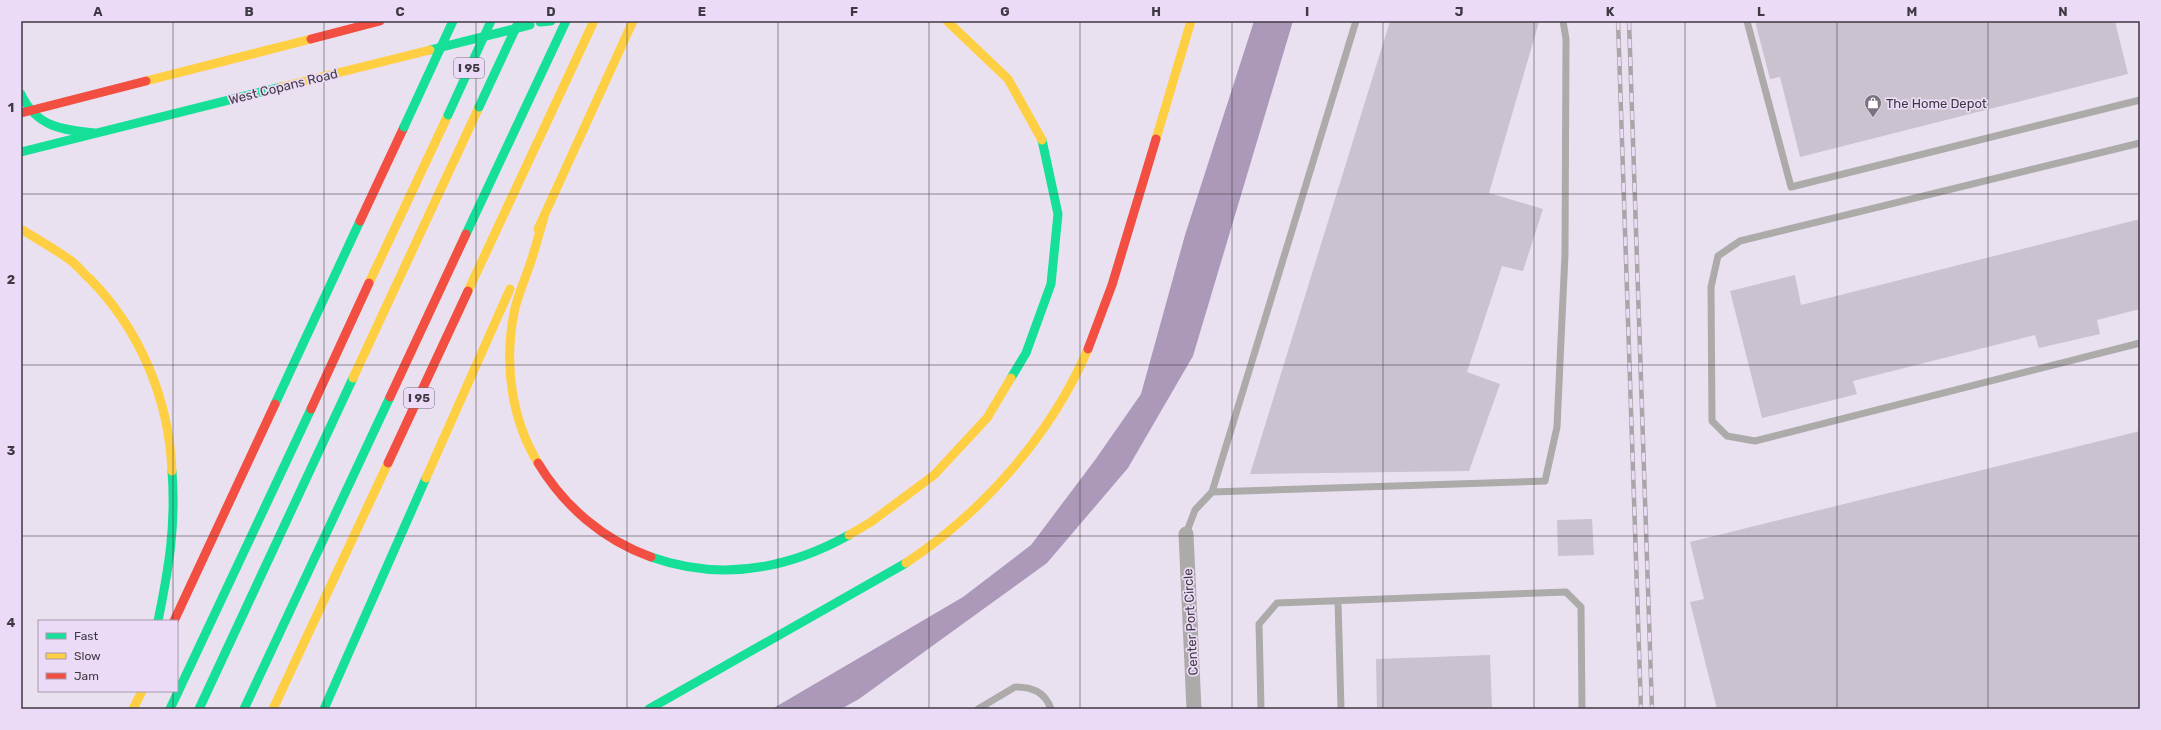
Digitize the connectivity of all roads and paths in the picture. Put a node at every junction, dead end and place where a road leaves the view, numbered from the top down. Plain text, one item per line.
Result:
1 (380, 21) edge
2 (453, 21) edge
3 (491, 21) edge
4 (519, 21) edge
5 (551, 21) edge
6 (566, 21) edge
7 (594, 21) edge
8 (633, 21) edge
9 (947, 21) edge
10 (1191, 21) edge
11 (1356, 21) edge
12 (1563, 21) edge
13 (1747, 21) edge
14 (542, 22) edge
15 (21, 94) edge
16 (2140, 100) edge
17 (26, 112) edge
18 (95, 133) junction
19 (2140, 143) edge
20 (21, 152) edge
21 (544, 217) junction
22 (21, 229) edge
23 (2140, 343) edge
24 (1212, 492) junction
25 (1186, 534) joint
26 (1338, 601) junction
27 (158, 620) edge
28 (174, 620) edge
29 (132, 692) edge
30 (142, 692) edge
31 (178, 692) edge
32 (178, 692) edge
33 (124, 709) edge
34 (133, 709) edge
35 (170, 709) edge
36 (199, 709) edge
37 (244, 709) edge
38 (273, 709) edge
39 (324, 709) edge
40 (649, 709) edge
41 (978, 709) edge
42 (1051, 709) edge
43 (1194, 709) edge
44 (1262, 709) edge
45 (1341, 709) edge
46 (1582, 709) edge

1 - 17 main road
2 - 28 main road, bridge
3 - 31 main road, I 95, bridge
4 - 36 main road, bridge
5 - 14 main road, West Copans Road
6 - 37 main road
7 - 38 main road, I 95
8 - 21 main road
9 - 21 main road
10 - 40 main road
11 - 24 lane
12 - 24 lane
13 - 16 lane
14 - 18 main road, West Copans Road
15 - 17 main road
17 - 18 main road
18 - 20 main road, West Copans Road
19 - 23 lane
21 - 39 main road
22 - 27 main road
24 - 25 lane
25 - 43 street, Center Port Circle
26 - 44 lane
26 - 45 lane
26 - 46 lane
29 - 33 main road
30 - 34 main road
32 - 35 main road, I 95, bridge
41 - 42 lane

